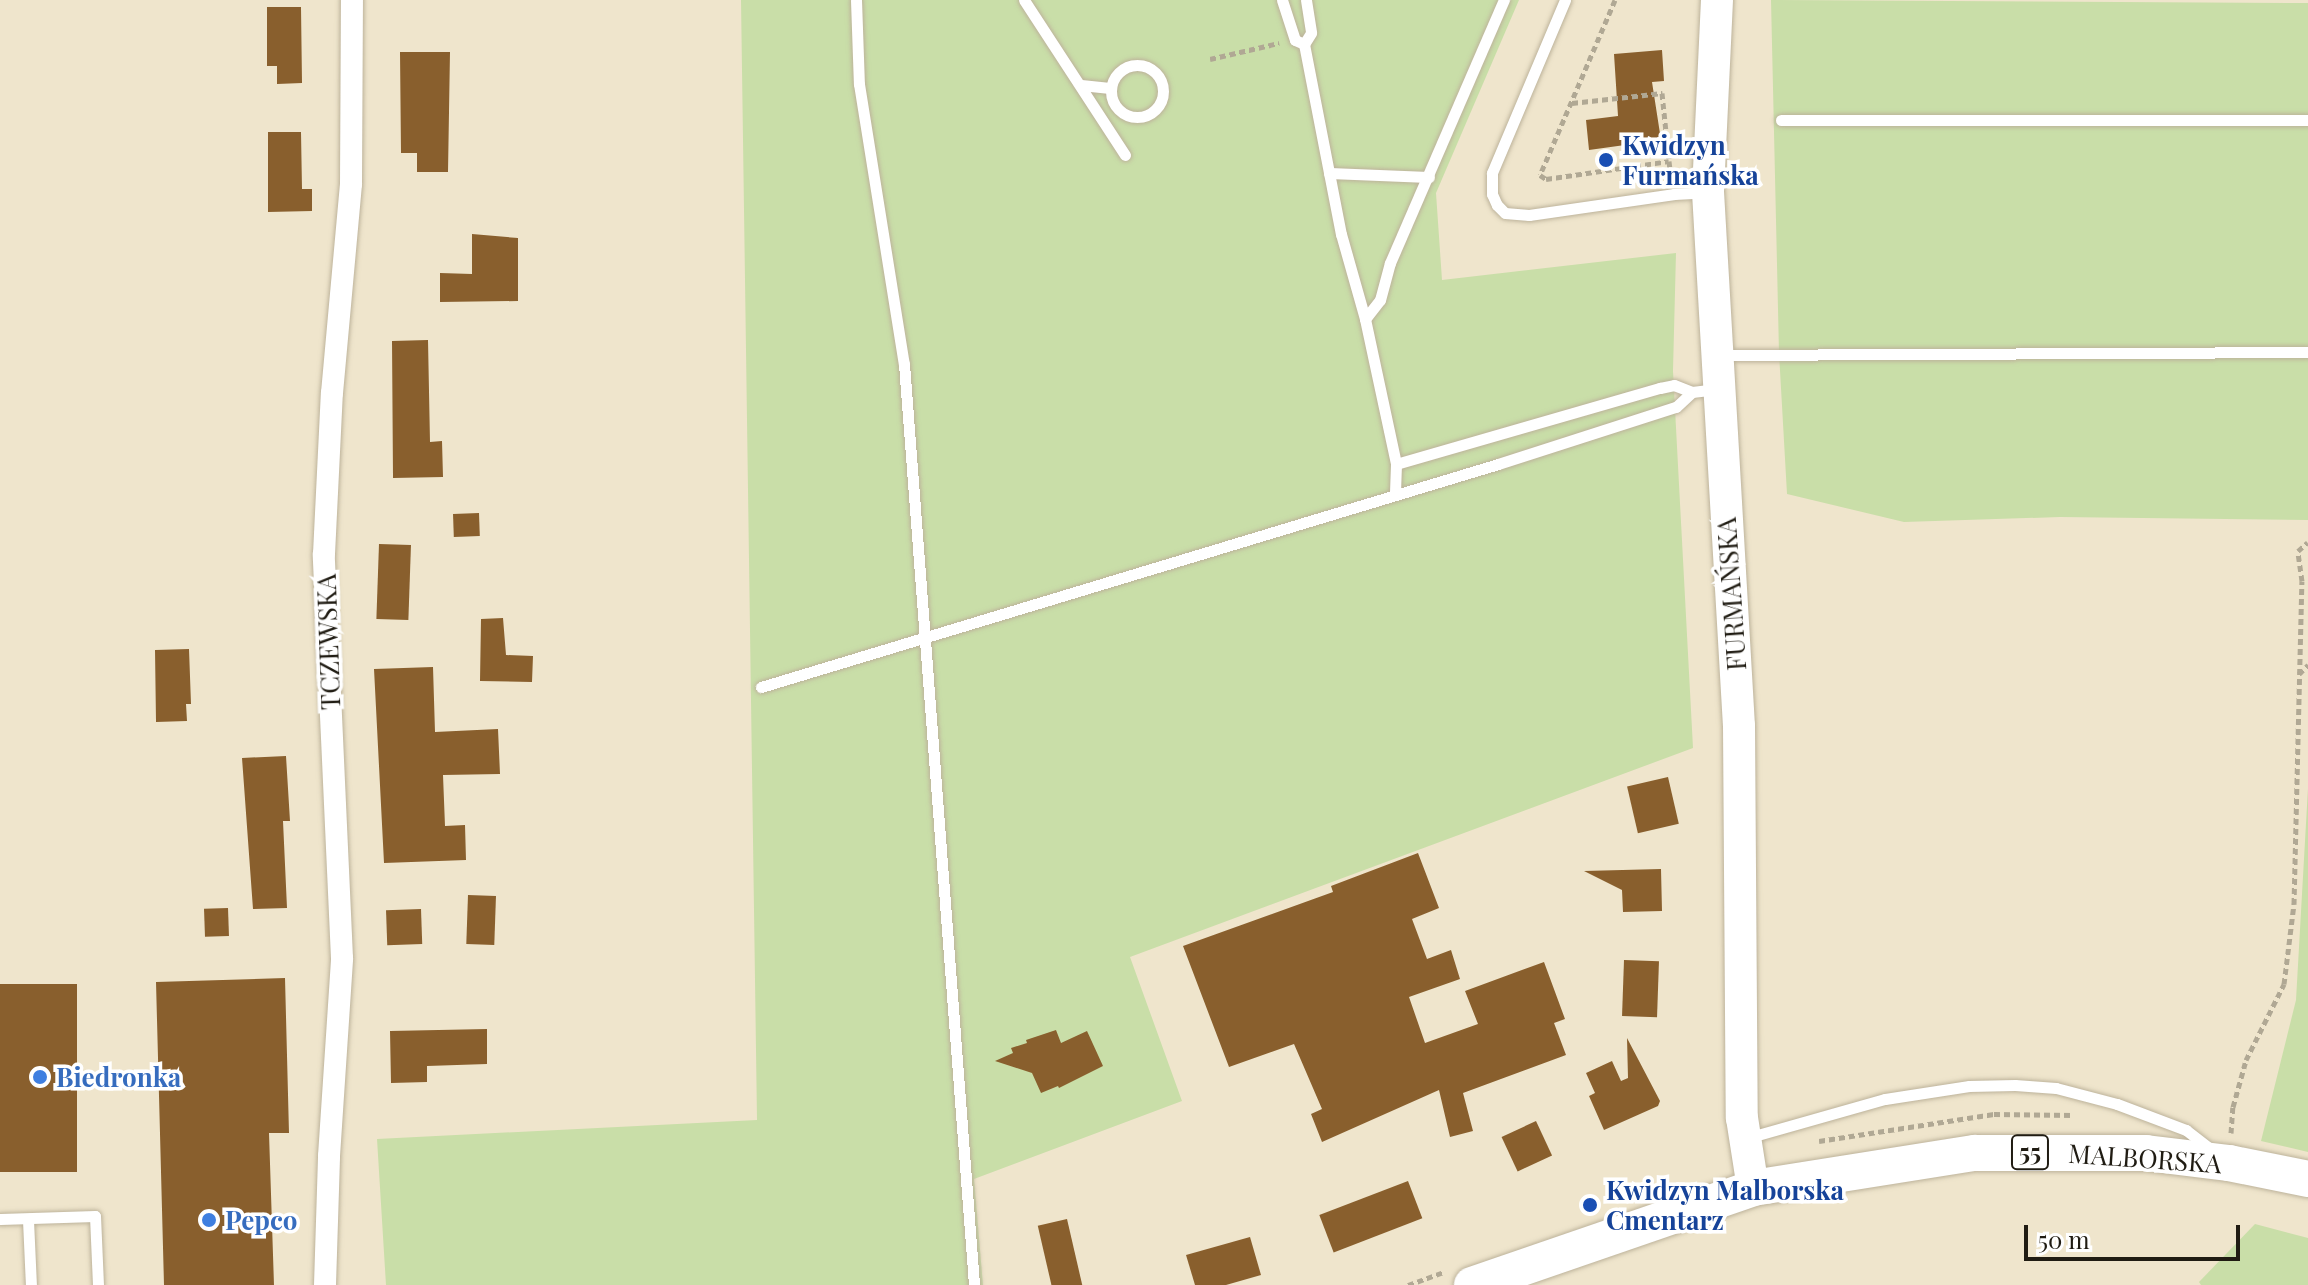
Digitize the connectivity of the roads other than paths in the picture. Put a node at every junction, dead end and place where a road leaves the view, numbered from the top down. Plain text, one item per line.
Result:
1 (352, 0) edge
2 (856, 0) edge
3 (1024, 0) edge
4 (1282, 0) edge
5 (1306, 0) edge
6 (1504, 0) edge
7 (1565, 0) edge
8 (1717, 0) edge
9 (1299, 42) junction
10 (1081, 85) junction
11 (1110, 88) junction
12 (1781, 120) dead end
13 (2308, 120) edge
14 (1125, 155) dead end
15 (1329, 173) junction
16 (1429, 177) junction
17 (1708, 192) junction
18 (1365, 319) junction
19 (2308, 352) edge
20 (1716, 355) junction
21 (1704, 391) junction
22 (1396, 464) junction
23 (1395, 495) junction
24 (927, 639) junction
25 (761, 687) dead end
26 (1743, 1139) junction
27 (2229, 1163) junction
28 (2308, 1179) edge
29 (1753, 1188) junction
30 (0, 1219) edge
31 (28, 1220) junction
32 (31, 1285) edge
33 (98, 1285) edge
34 (325, 1285) edge
35 (974, 1285) edge
36 (1472, 1285) edge

1 - 34 street, TCZEWSKA
2 - 24 lane
3 - 10 lane
4 - 9 lane
5 - 9 lane
6 - 16 lane
7 - 17 lane
8 - 17 street, FURMAŃSKA
9 - 15 lane
10 - 11 lane
10 - 14 lane
11 - 11 lane
12 - 13 lane
15 - 16 lane
15 - 18 lane
16 - 18 lane
17 - 20 street, FURMAŃSKA
18 - 22 lane
19 - 20 lane
20 - 21 street, FURMAŃSKA
21 - 22 lane
21 - 23 lane
21 - 26 street, FURMAŃSKA
22 - 23 lane
23 - 24 lane
24 - 25 lane
24 - 35 lane
26 - 27 lane
26 - 29 street, FURMAŃSKA
27 - 28 main road, MALBORSKA / 55
27 - 29 main road, MALBORSKA / 55
29 - 36 main road, MALBORSKA / 55
30 - 31 lane
31 - 32 lane
31 - 33 lane

